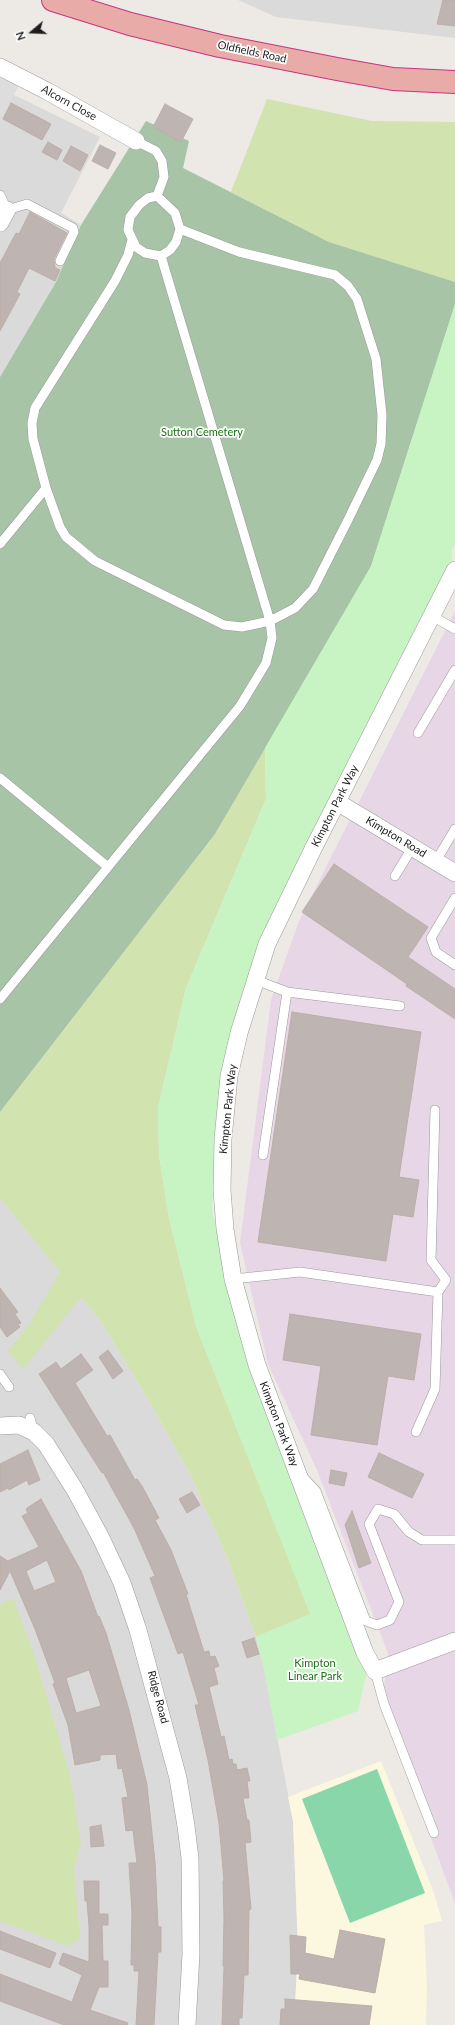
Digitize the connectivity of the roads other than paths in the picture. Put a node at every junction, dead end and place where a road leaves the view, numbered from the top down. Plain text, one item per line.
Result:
1 (53, 0) edge
2 (0, 67) edge
3 (455, 82) edge
4 (136, 142) joint
5 (157, 196) junction
6 (2, 209) edge
7 (180, 230) junction
8 (132, 240) junction
9 (161, 256) junction
10 (60, 261) dead end
11 (46, 488) junction
12 (0, 544) edge
13 (455, 570) edge
14 (432, 616) junction
15 (270, 621) junction
16 (455, 629) edge
17 (455, 670) edge
18 (418, 733) dead end
19 (0, 778) edge
20 (337, 802) junction
21 (455, 829) edge
22 (412, 848) junction
23 (436, 861) junction
24 (108, 867) junction
25 (455, 872) edge
26 (394, 876) dead end
27 (455, 898) edge
28 (455, 965) edge
29 (256, 980) junction
30 (287, 992) junction
31 (0, 999) edge
32 (400, 1006) dead end
33 (435, 1110) dead end
34 (263, 1155) dead end
35 (233, 1279) junction
36 (438, 1292) junction
37 (0, 1374) edge
38 (9, 1387) dead end
39 (0, 1426) edge
40 (416, 1432) dead end
41 (296, 1470) junction
42 (455, 1540) edge
43 (455, 1641) edge
44 (374, 1671) junction
45 (434, 1833) dead end
46 (188, 2025) edge

1 - 3 highway, Oldfields Road
2 - 4 street, Alcorn Close
4 - 5 lane
5 - 7 lane
5 - 8 lane
6 - 10 lane
7 - 9 lane
7 - 15 lane
8 - 9 lane
8 - 11 lane
9 - 15 lane
11 - 12 lane
11 - 15 lane
13 - 14 street, Kimpton Park Way
14 - 16 lane
14 - 20 street, Kimpton Park Way
15 - 24 lane
17 - 18 lane
19 - 24 lane
20 - 22 street, Kimpton Road
20 - 29 street, Kimpton Park Way
21 - 23 lane
22 - 23 street, Kimpton Road
22 - 26 lane
23 - 25 street, Kimpton Road
24 - 31 lane
27 - 28 lane
29 - 30 lane
29 - 35 street, Kimpton Park Way
30 - 32 lane
30 - 34 lane
33 - 36 lane
35 - 36 lane
35 - 41 street, Kimpton Park Way
36 - 40 lane
37 - 38 lane
39 - 46 street, Ridge Road
41 - 42 lane
41 - 44 street, Kimpton Park Way
43 - 44 street
44 - 45 lane

